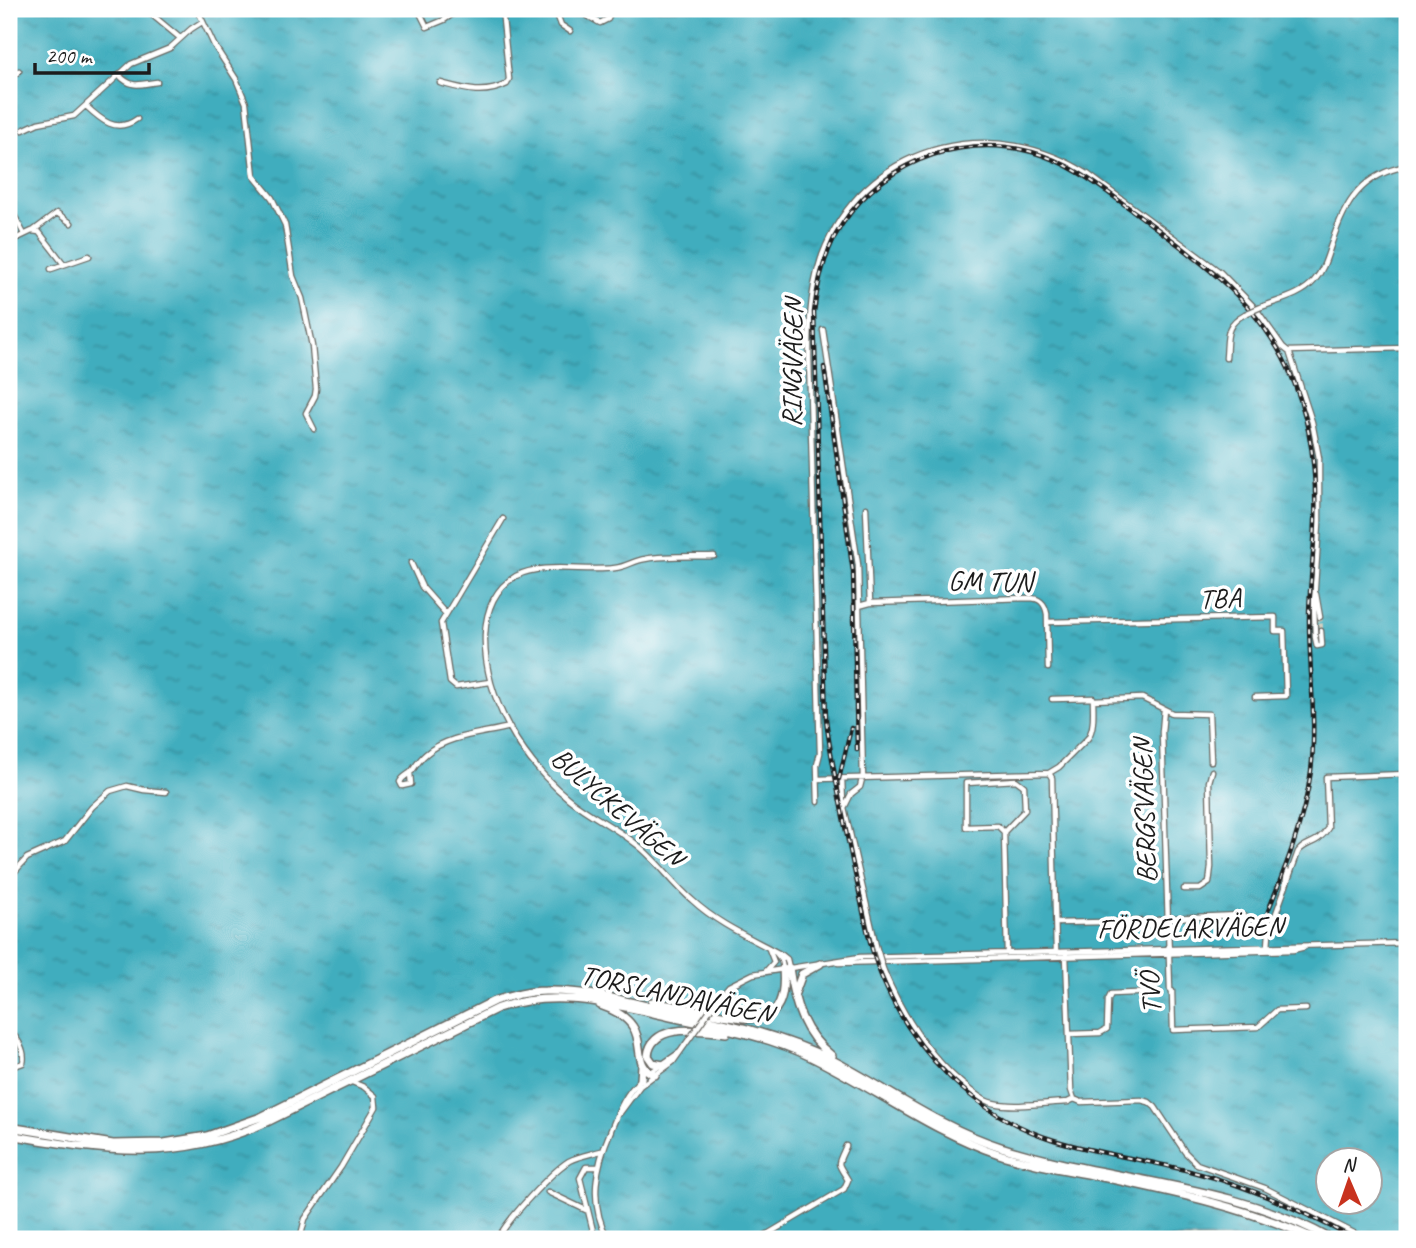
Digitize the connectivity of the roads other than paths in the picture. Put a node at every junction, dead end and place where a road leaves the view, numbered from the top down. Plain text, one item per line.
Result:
1 (145, 9) edge
2 (197, 9) edge
3 (418, 9) edge
4 (460, 9) edge
5 (502, 9) edge
6 (555, 9) edge
7 (611, 9) edge
8 (584, 14) dead end
9 (202, 22) junction
10 (570, 31) dead end
11 (180, 38) junction
12 (19, 71) dead end
13 (119, 75) junction
14 (9, 80) edge
15 (157, 82) dead end
16 (440, 83) dead end
17 (86, 106) junction
18 (137, 119) dead end
19 (23, 130) dead end
20 (1407, 166) edge
21 (13, 212) dead end
22 (71, 223) dead end
23 (34, 230) junction
24 (24, 234) junction
25 (9, 242) edge
26 (9, 256) edge
27 (89, 256) dead end
28 (14, 260) dead end
29 (63, 263) junction
30 (51, 269) dead end
31 (824, 330) dead end
32 (1407, 348) edge
33 (1289, 351) junction
34 (1226, 358) dead end
35 (314, 429) dead end
36 (866, 508) dead end
37 (503, 519) dead end
38 (715, 556) dead end
39 (411, 564) dead end
40 (1315, 590) junction
41 (870, 603) junction
42 (859, 606) junction
43 (445, 614) junction
44 (1320, 617) tunnel mouth
45 (1047, 622) junction
46 (1321, 631) dead end
47 (1048, 668) dead end
48 (491, 682) junction
49 (1255, 697) dead end
50 (1052, 699) dead end
51 (1093, 699) junction
52 (1164, 709) junction
53 (510, 727) junction
54 (1211, 761) dead end
55 (1212, 771) dead end
56 (410, 773) dead end
57 (1049, 773) junction
58 (1407, 774) edge
59 (818, 779) junction
60 (844, 779) junction
61 (862, 779) junction
62 (166, 792) dead end
63 (818, 802) dead end
64 (845, 807) junction
65 (1004, 832) junction
66 (1287, 871) dead end
67 (9, 878) edge
68 (1184, 889) dead end
69 (1283, 897) junction
70 (1169, 918) junction
71 (1056, 923) junction
72 (1272, 927) junction
73 (1245, 929) dead end
74 (1196, 930) dead end
75 (1205, 930) dead end
76 (1407, 943) edge
77 (1268, 948) junction
78 (771, 950) junction
79 (1056, 951) junction
80 (1170, 951) junction
81 (971, 953) junction
82 (1066, 954) junction
83 (1007, 956) junction
84 (958, 959) junction
85 (988, 959) junction
86 (820, 964) junction
87 (974, 965) dead end
88 (786, 969) junction
89 (765, 971) junction
90 (565, 991) junction
91 (1159, 992) dead end
92 (575, 999) junction
93 (795, 1001) junction
94 (1306, 1009) dead end
95 (9, 1030) edge
96 (1069, 1034) junction
97 (680, 1052) junction
98 (645, 1062) junction
99 (663, 1065) junction
100 (829, 1066) junction
101 (9, 1068) edge
102 (364, 1074) junction
103 (855, 1074) junction
104 (648, 1077) junction
105 (348, 1082) junction
106 (363, 1087) junction
107 (1074, 1099) junction
108 (9, 1127) edge
109 (9, 1135) edge
110 (846, 1146) dead end
111 (602, 1151) junction
112 (598, 1167) junction
113 (548, 1192) dead end
114 (588, 1211) junction
115 (300, 1239) edge
116 (498, 1239) edge
117 (595, 1239) edge
118 (608, 1239) edge
119 (759, 1239) edge
120 (1315, 1239) edge
121 (1331, 1239) edge
122 (1366, 1239) edge

1 - 11 street
2 - 9 street
3 - 4 street
5 - 16 street
6 - 10 street
7 - 8 street
9 - 11 street
9 - 35 street
11 - 13 street
12 - 14 street
13 - 15 street
13 - 17 street
17 - 18 street
17 - 19 street
20 - 34 street, bridge
21 - 24 street
22 - 23 street
23 - 24 street
23 - 29 street
24 - 25 street
26 - 28 street
27 - 29 street
29 - 30 street
31 - 42 street
32 - 33 street
33 - 40 street
33 - 59 street, RINGVÄGEN
36 - 41 street
37 - 43 street
38 - 48 street, BULYCKEVÄGEN
39 - 43 street
40 - 44 street
40 - 46 street
41 - 42 street, GM TUN
41 - 45 street, GM TUN
42 - 61 street
43 - 48 street
45 - 47 street, GM TUN
45 - 49 street, TBA
48 - 53 street, BULYCKEVÄGEN
50 - 51 street
51 - 52 street
51 - 57 street
52 - 54 street
52 - 70 street, BERGSVÄGEN
53 - 56 street
53 - 78 street, BULYCKEVÄGEN
55 - 68 street
57 - 61 street
57 - 71 street
58 - 69 street
59 - 60 street
59 - 63 street, RINGVÄGEN
60 - 61 street
60 - 64 street
61 - 64 street
62 - 67 street
64 - 107 street, bridge
65 - 65 street
65 - 83 street
66 - 69 street
69 - 72 street
70 - 71 street
70 - 72 street
70 - 80 street, BERGSVÄGEN
71 - 79 street
72 - 73 street
72 - 77 street
74 - 75 street
76 - 77 street, FÖRDELARVÄGEN
77 - 80 street, FÖRDELARVÄGEN
78 - 88 street
78 - 89 street
79 - 82 street
79 - 83 street
80 - 82 street, FÖRDELARVÄGEN
80 - 94 street, TVÖ
81 - 83 street
81 - 85 street
81 - 86 street
82 - 83 street
82 - 96 street
83 - 85 street
83 - 85 street
84 - 85 street
84 - 86 street
84 - 87 street
86 - 88 street
86 - 93 main road
88 - 89 street
88 - 90 main road
88 - 93 main road
89 - 97 street, bridge
90 - 103 main road, TORSLANDAVÄGEN
90 - 108 main road, TORSLANDAVÄGEN
91 - 96 street
92 - 98 main road
92 - 100 main road, TORSLANDAVÄGEN
92 - 102 main road, TORSLANDAVÄGEN
93 - 103 main road
95 - 101 street
96 - 107 street
97 - 99 street
97 - 104 street
98 - 99 main road
98 - 100 main road
98 - 104 main road
99 - 104 street
100 - 120 main road, TORSLANDAVÄGEN
102 - 105 main road, TORSLANDAVÄGEN
102 - 106 street
103 - 121 main road, TORSLANDAVÄGEN
104 - 111 street
105 - 106 street
105 - 109 main road, TORSLANDAVÄGEN
106 - 115 street
107 - 122 street
110 - 119 street
111 - 112 street
111 - 116 street
112 - 114 street
112 - 118 street
113 - 114 street
114 - 117 street

